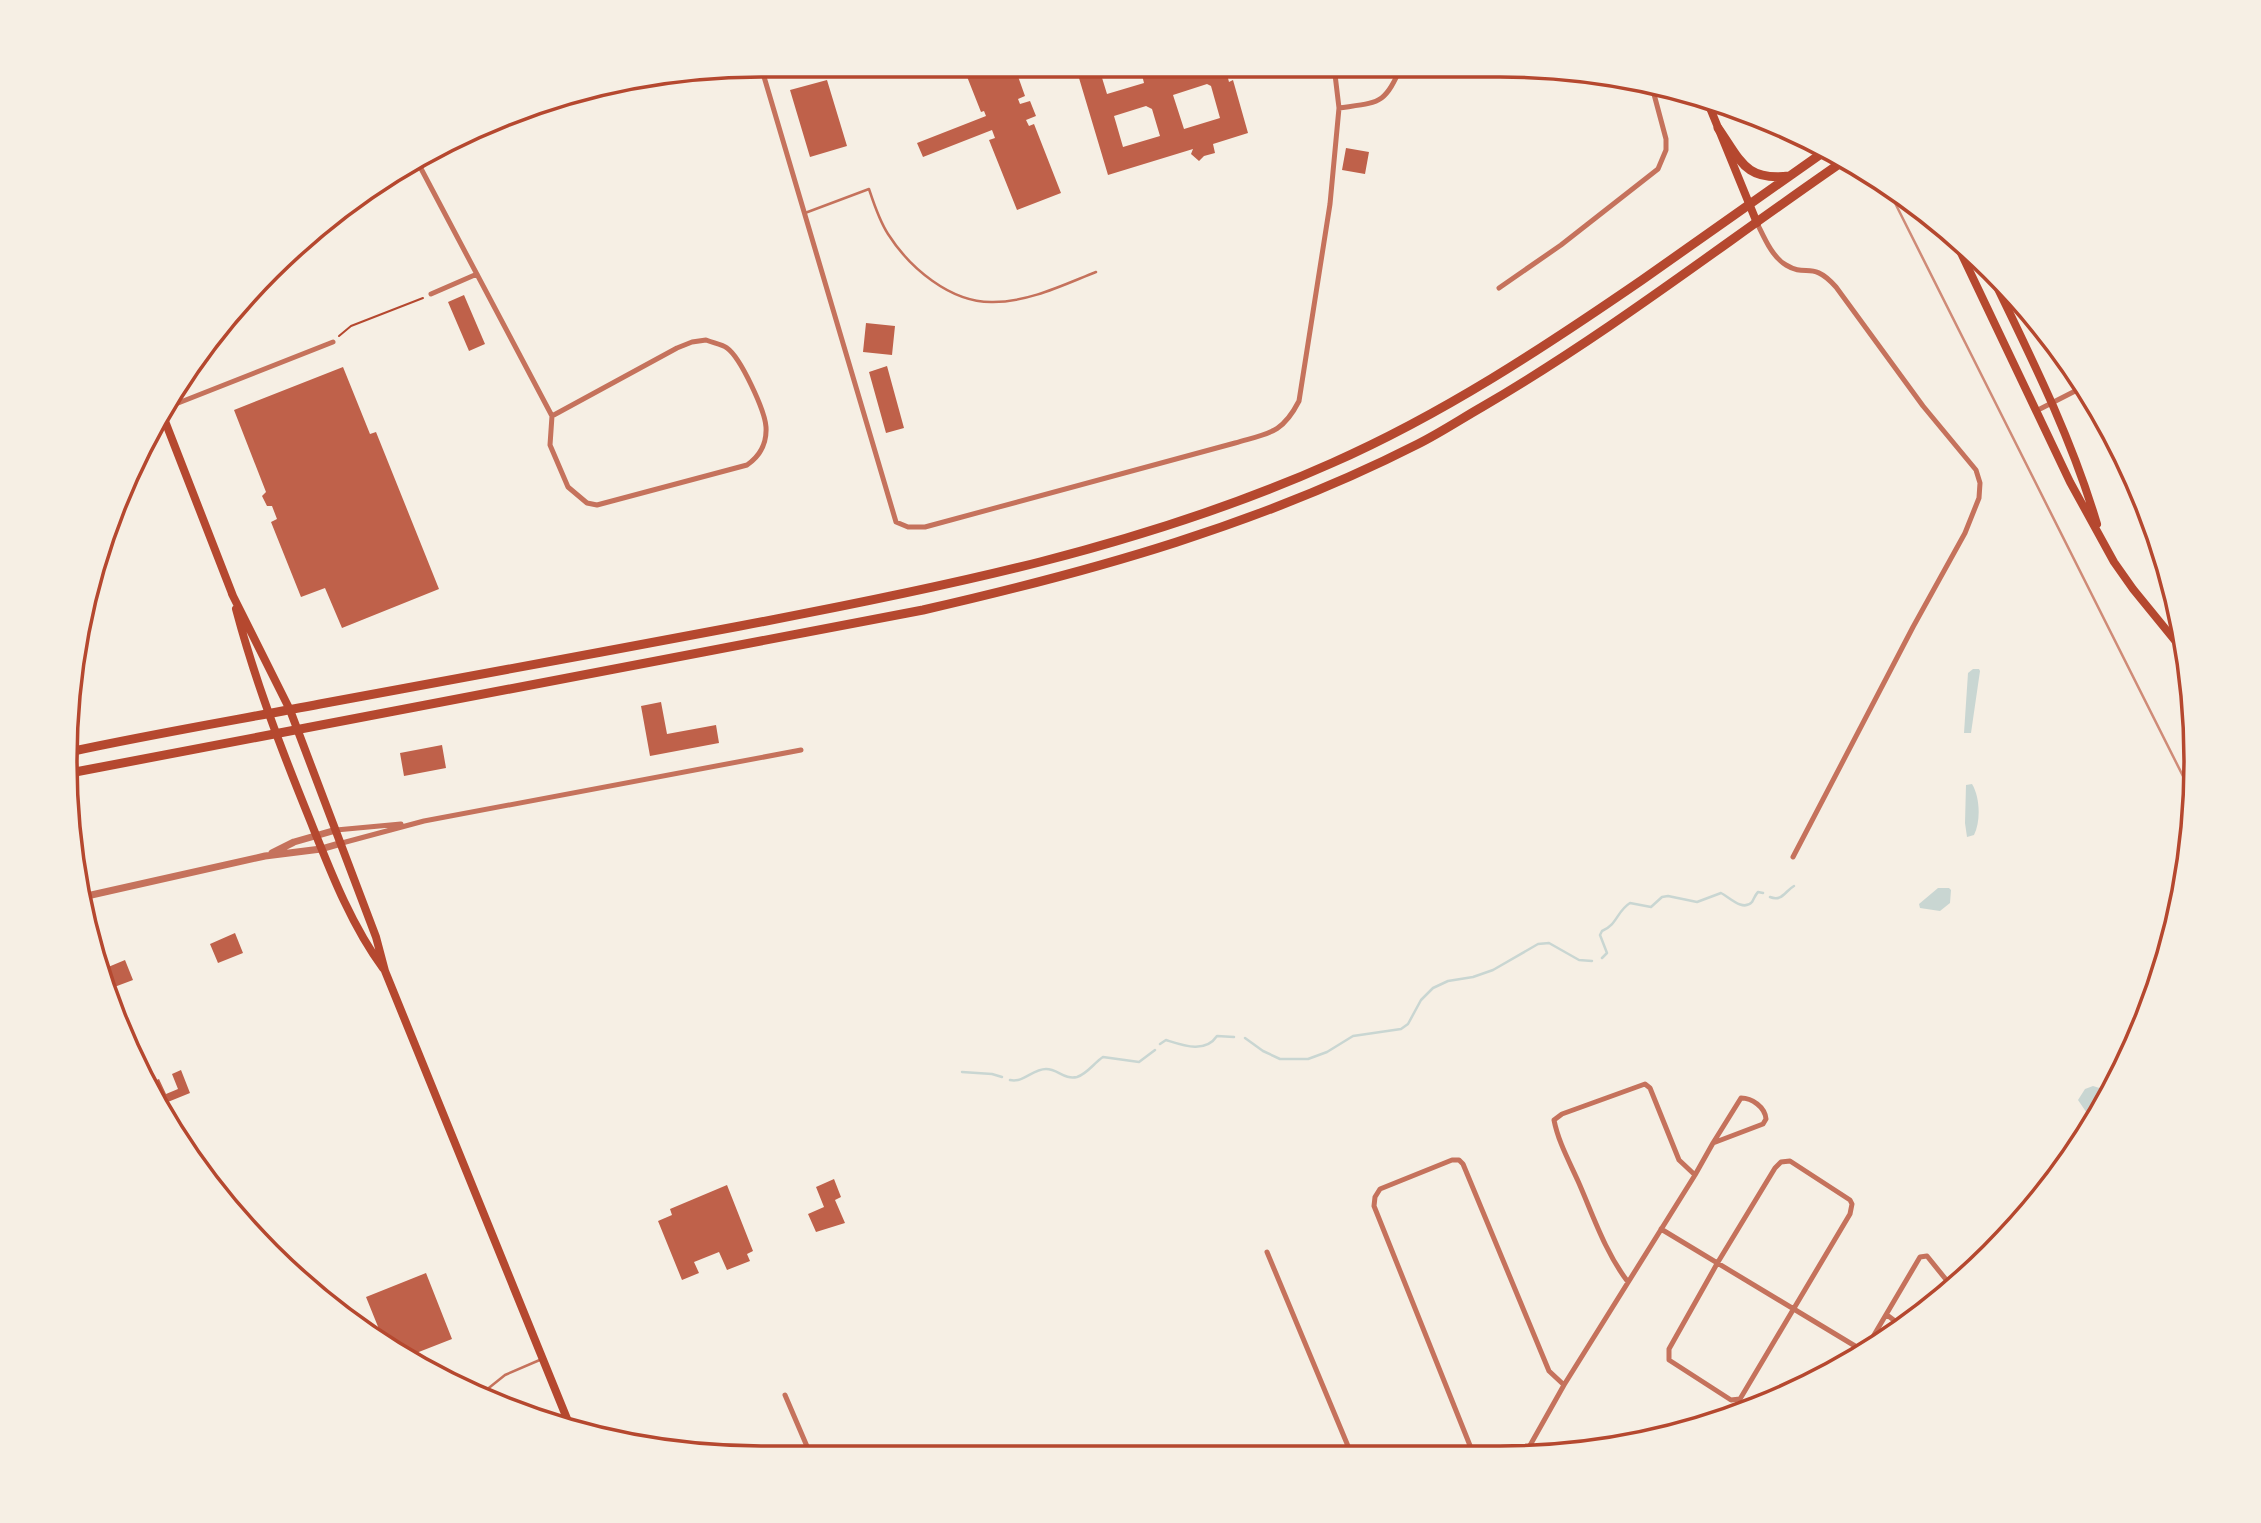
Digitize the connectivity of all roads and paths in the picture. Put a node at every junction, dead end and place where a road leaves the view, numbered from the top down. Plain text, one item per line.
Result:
1 (764, 77) edge
2 (1336, 77) edge
3 (1397, 77) edge
4 (1654, 95) edge
5 (1339, 108) junction
6 (1710, 110) edge
7 (1718, 128) junction
8 (1818, 156) edge
9 (1837, 166) edge
10 (420, 169) edge
11 (1791, 175) junction
12 (1749, 204) junction
13 (805, 213) junction
14 (1757, 223) junction
15 (1964, 258) edge
16 (1096, 272) dead end
17 (477, 274) junction
18 (1499, 288) dead end
19 (431, 294) joint
20 (2002, 297) edge
21 (333, 342) joint
22 (2075, 391) edge
23 (2053, 402) junction
24 (179, 403) edge
25 (2036, 411) junction
26 (552, 416) junction
27 (166, 424) edge
28 (2102, 541) junction
29 (232, 594) junction
30 (2173, 637) edge
31 (290, 710) junction
32 (269, 714) junction
33 (297, 730) junction
34 (276, 734) junction
35 (77, 750) edge
36 (801, 750) dead end
37 (77, 773) edge
38 (411, 824) junction
39 (336, 830) junction
40 (316, 835) junction
41 (341, 843) junction
42 (321, 849) junction
43 (265, 856) junction
44 (1793, 857) dead end
45 (90, 895) edge
46 (385, 971) junction
47 (1713, 1143) junction
48 (1695, 1175) junction
49 (1661, 1229) junction
50 (1267, 1252) dead end
51 (1718, 1262) junction
52 (1947, 1280) edge
53 (1628, 1282) junction
54 (1794, 1308) junction
55 (1887, 1315) junction
56 (1894, 1321) edge
57 (1875, 1334) edge
58 (1855, 1346) edge
59 (542, 1359) junction
60 (1564, 1385) junction
61 (488, 1388) edge
62 (785, 1395) dead end
63 (567, 1418) edge
64 (1530, 1445) edge
65 (807, 1446) edge
66 (1348, 1446) edge
67 (1470, 1446) edge

1 - 13 street
2 - 5 street
3 - 5 street
4 - 18 street
5 - 13 street
6 - 7 main road
7 - 11 main road
7 - 12 main road
8 - 11 main road
9 - 14 main road
10 - 17 street
11 - 12 main road
12 - 14 main road
12 - 31 main road
13 - 16 lane
14 - 33 main road
14 - 44 street
15 - 25 main road
17 - 19 street
17 - 26 street
19 - 21 path
20 - 23 main road
21 - 24 street
22 - 23 street
23 - 25 street
23 - 28 main road
25 - 28 main road
26 - 26 street
27 - 29 main road
28 - 30 main road
29 - 31 main road
29 - 32 main road
31 - 32 main road
31 - 33 main road
32 - 34 main road
32 - 35 main road
33 - 34 main road
33 - 39 main road
34 - 37 main road
34 - 40 main road
36 - 38 street
38 - 39 street
38 - 41 street
39 - 40 street
39 - 41 main road
40 - 42 main road
40 - 43 street
41 - 42 street
41 - 46 main road
42 - 43 street
42 - 46 main road
43 - 45 street
46 - 59 main road
47 - 47 street
47 - 48 street
48 - 49 street
48 - 53 street
49 - 51 street
49 - 53 street
50 - 66 street
51 - 54 street
51 - 54 street
51 - 54 street
52 - 55 street
53 - 60 street
54 - 58 street
55 - 56 street
55 - 57 street
59 - 61 lane
59 - 63 main road
60 - 64 street
60 - 67 street
62 - 65 street

